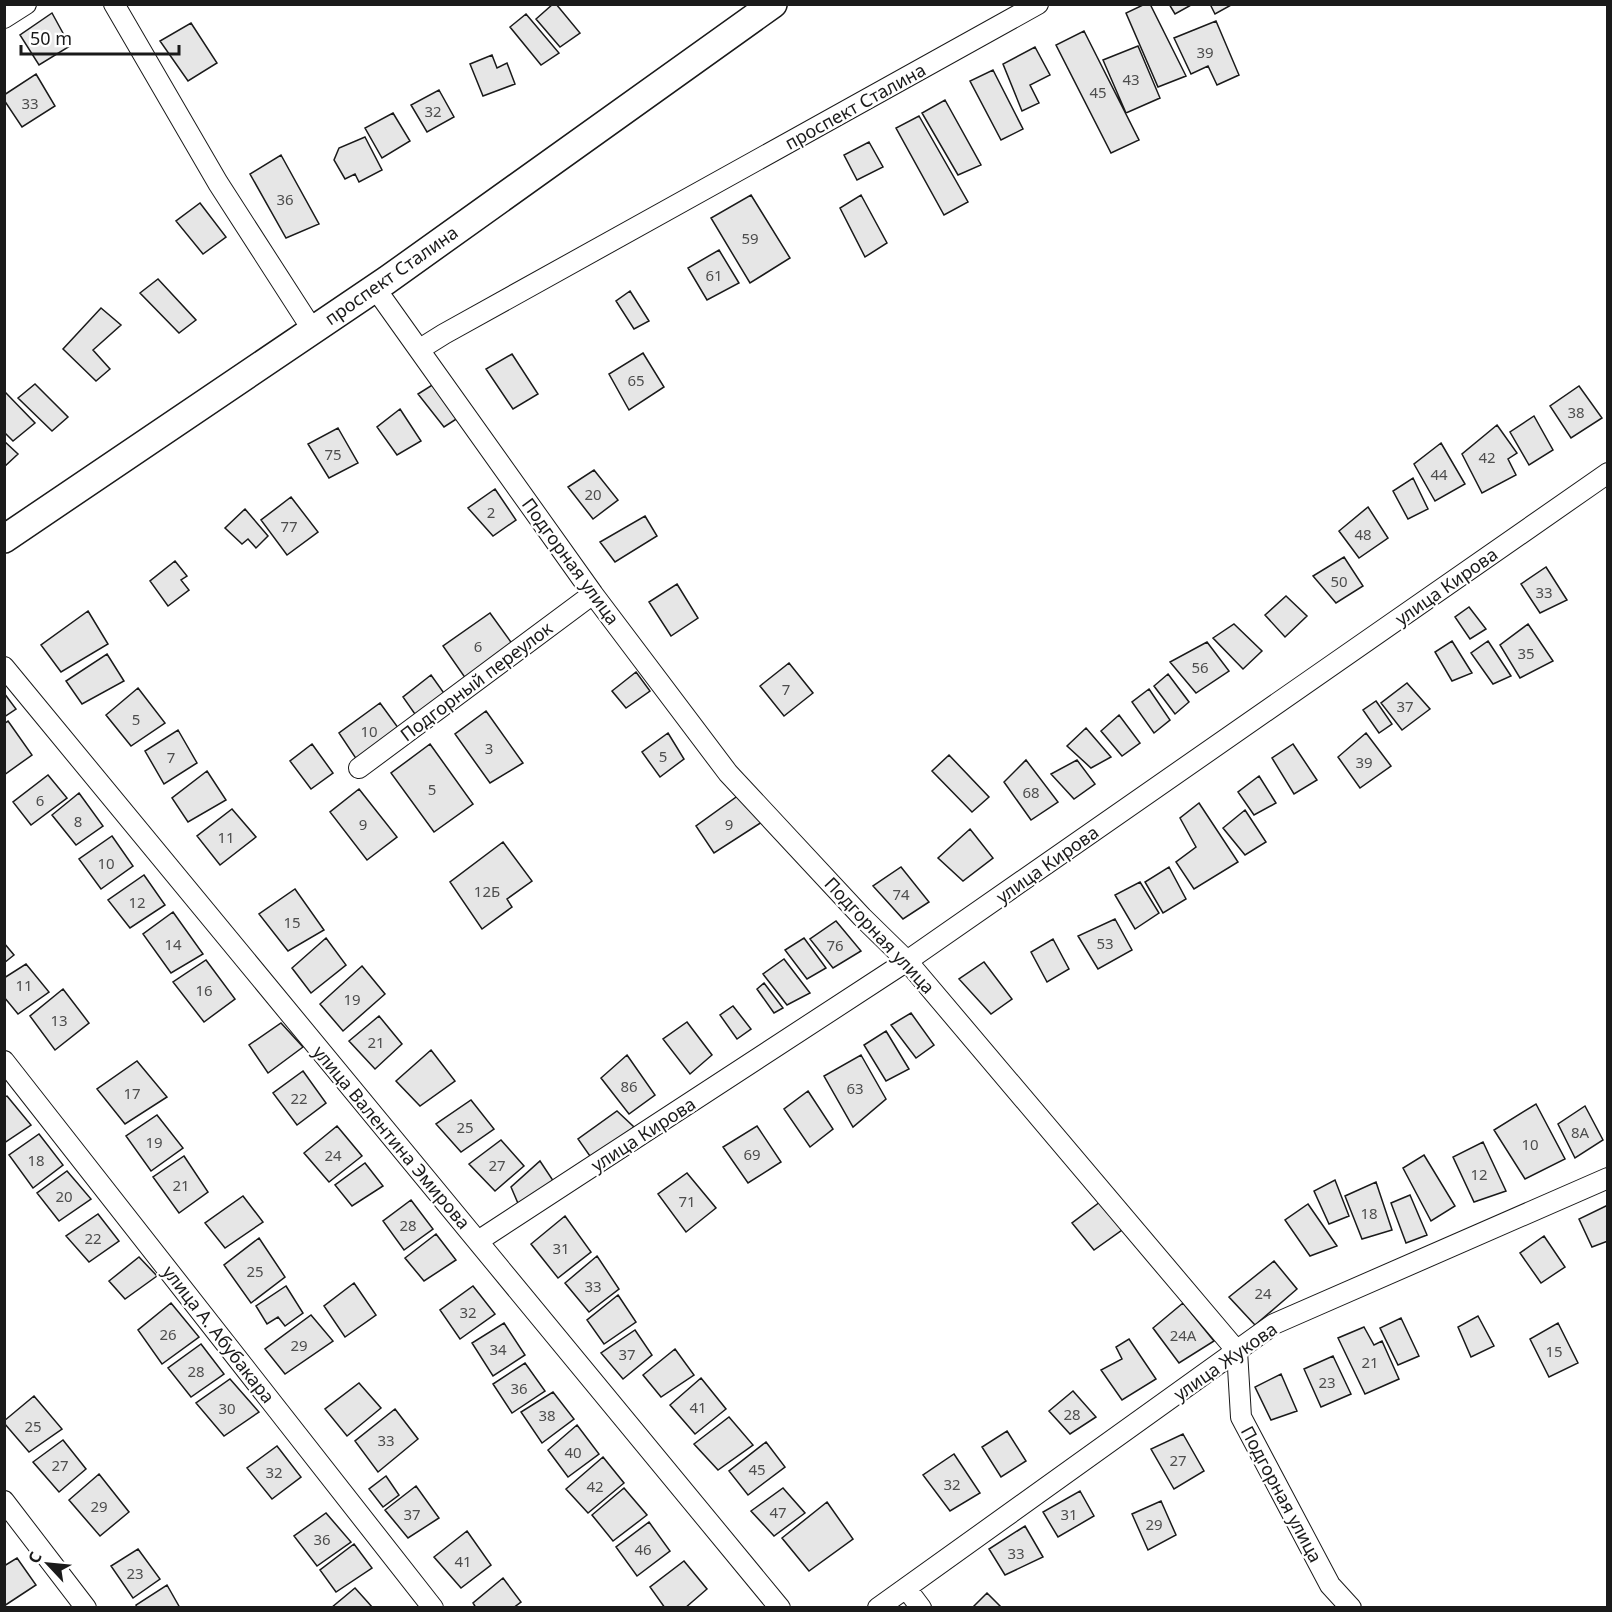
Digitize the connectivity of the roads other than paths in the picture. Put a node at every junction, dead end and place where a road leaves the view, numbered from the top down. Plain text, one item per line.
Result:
1 (26, 4) edge
2 (114, 4) edge
3 (773, 4) edge
4 (1038, 4) edge
5 (4, 18) edge
6 (387, 280) junction
7 (312, 330) junction
8 (420, 350) junction
9 (1608, 473) edge
10 (4, 539) edge
11 (592, 594) junction
12 (4, 667) edge
13 (358, 768) dead end
14 (907, 962) junction
15 (4, 1061) edge
16 (1608, 1178) edge
17 (478, 1241) junction
18 (1237, 1351) junction
19 (4, 1501) edge
20 (906, 1588) junction
21 (86, 1608) edge
22 (433, 1608) edge
23 (780, 1608) edge
24 (878, 1608) edge
25 (921, 1608) edge
26 (1351, 1608) edge

1 - 5 street
2 - 7 street
3 - 6 street, проспект Сталина
4 - 8 street, проспект Сталина
6 - 7 street, проспект Сталина
6 - 8 street, Подгорная улица
7 - 10 street, проспект Сталина
8 - 11 street, Подгорная улица
9 - 14 street, улица Кирова
11 - 13 street, Подгорный переулок
11 - 14 street, Подгорная улица
12 - 17 street, улица Валентина Эмирова
14 - 17 street, улица Кирова
14 - 18 street, Подгорная улица
15 - 22 street, улица А. Абубакара
16 - 18 street, улица Жукова
17 - 23 street, улица Валентина Эмирова
18 - 20 street, улица Жукова
18 - 26 street, Подгорная улица
19 - 21 street
20 - 24 street, улица Жукова
20 - 25 street

